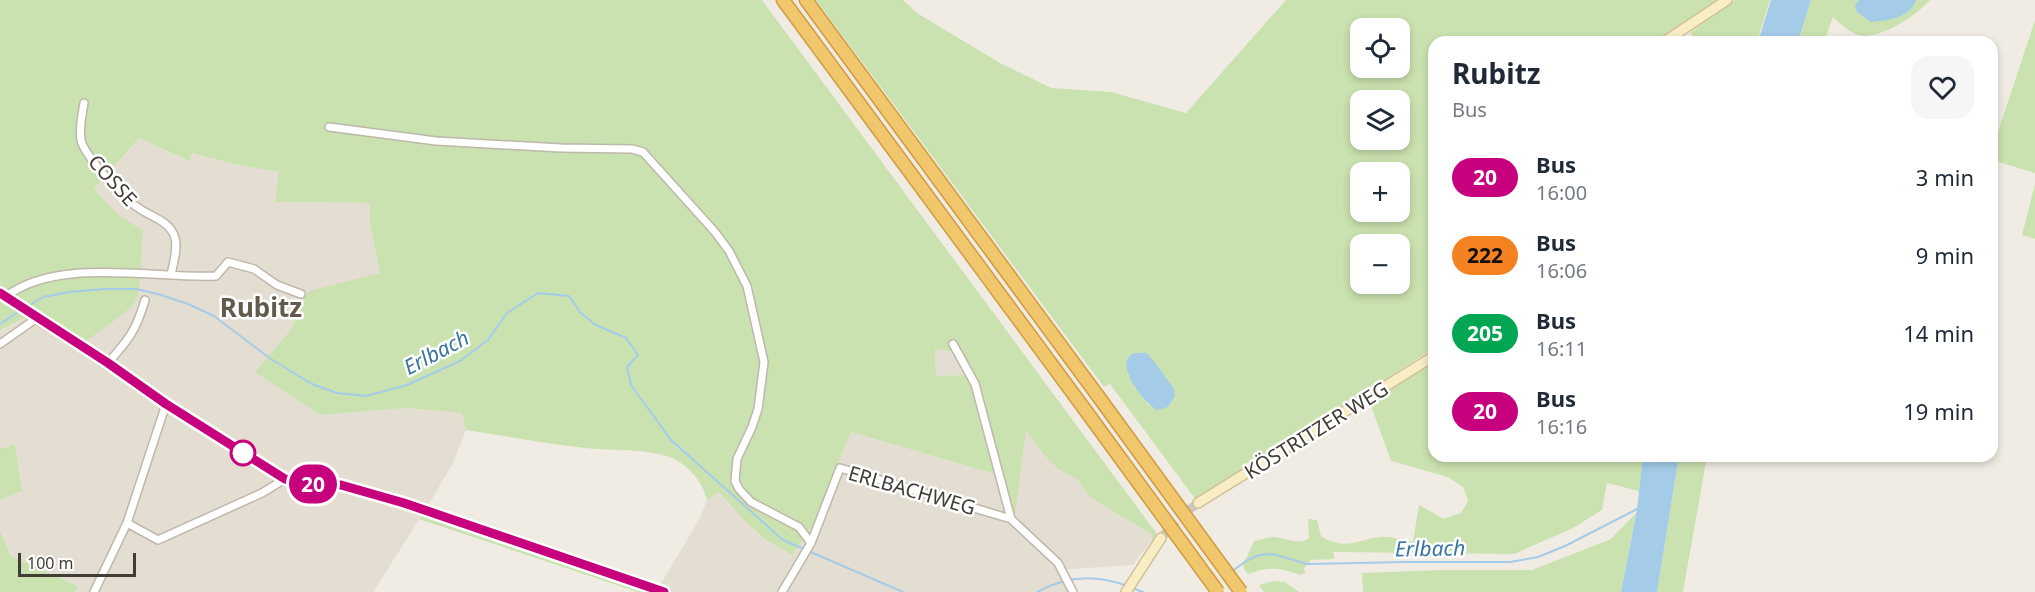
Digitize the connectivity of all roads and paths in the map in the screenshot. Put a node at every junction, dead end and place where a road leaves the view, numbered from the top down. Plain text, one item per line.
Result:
1 (783, 0) edge
2 (806, 0) edge
3 (1727, 0) edge
4 (1673, 36) edge
5 (84, 103) dead end
6 (329, 127) dead end
7 (171, 275) junction
8 (301, 294) dead end
9 (3, 295) edge
10 (145, 300) dead end
11 (35, 317) junction
12 (0, 344) edge
13 (953, 344) dead end
14 (1428, 360) edge
15 (108, 363) junction
16 (166, 404) junction
17 (285, 479) junction
18 (1198, 503) tunnel mouth
19 (1011, 519) junction
20 (127, 523) junction
21 (1161, 538) tunnel mouth
22 (809, 546) junction
23 (662, 591) edge
24 (94, 592) edge
25 (782, 592) edge
26 (1073, 592) edge
27 (1126, 592) edge
28 (1218, 592) edge
29 (1241, 592) edge

1 - 28 highway, bridge
2 - 29 highway, bridge
3 - 4 main road
5 - 7 street, COSSE
6 - 22 street
7 - 8 street
7 - 9 street
9 - 11 main road
10 - 15 street
11 - 12 street
11 - 15 main road
13 - 19 street
14 - 18 main road, KÖSTRITZER WEG
15 - 16 main road
16 - 17 main road
16 - 20 street
17 - 20 street
17 - 23 main road
19 - 22 street, ERLBACHWEG
19 - 26 street
20 - 24 street
21 - 27 main road
22 - 25 street, ERLBACHWEG

